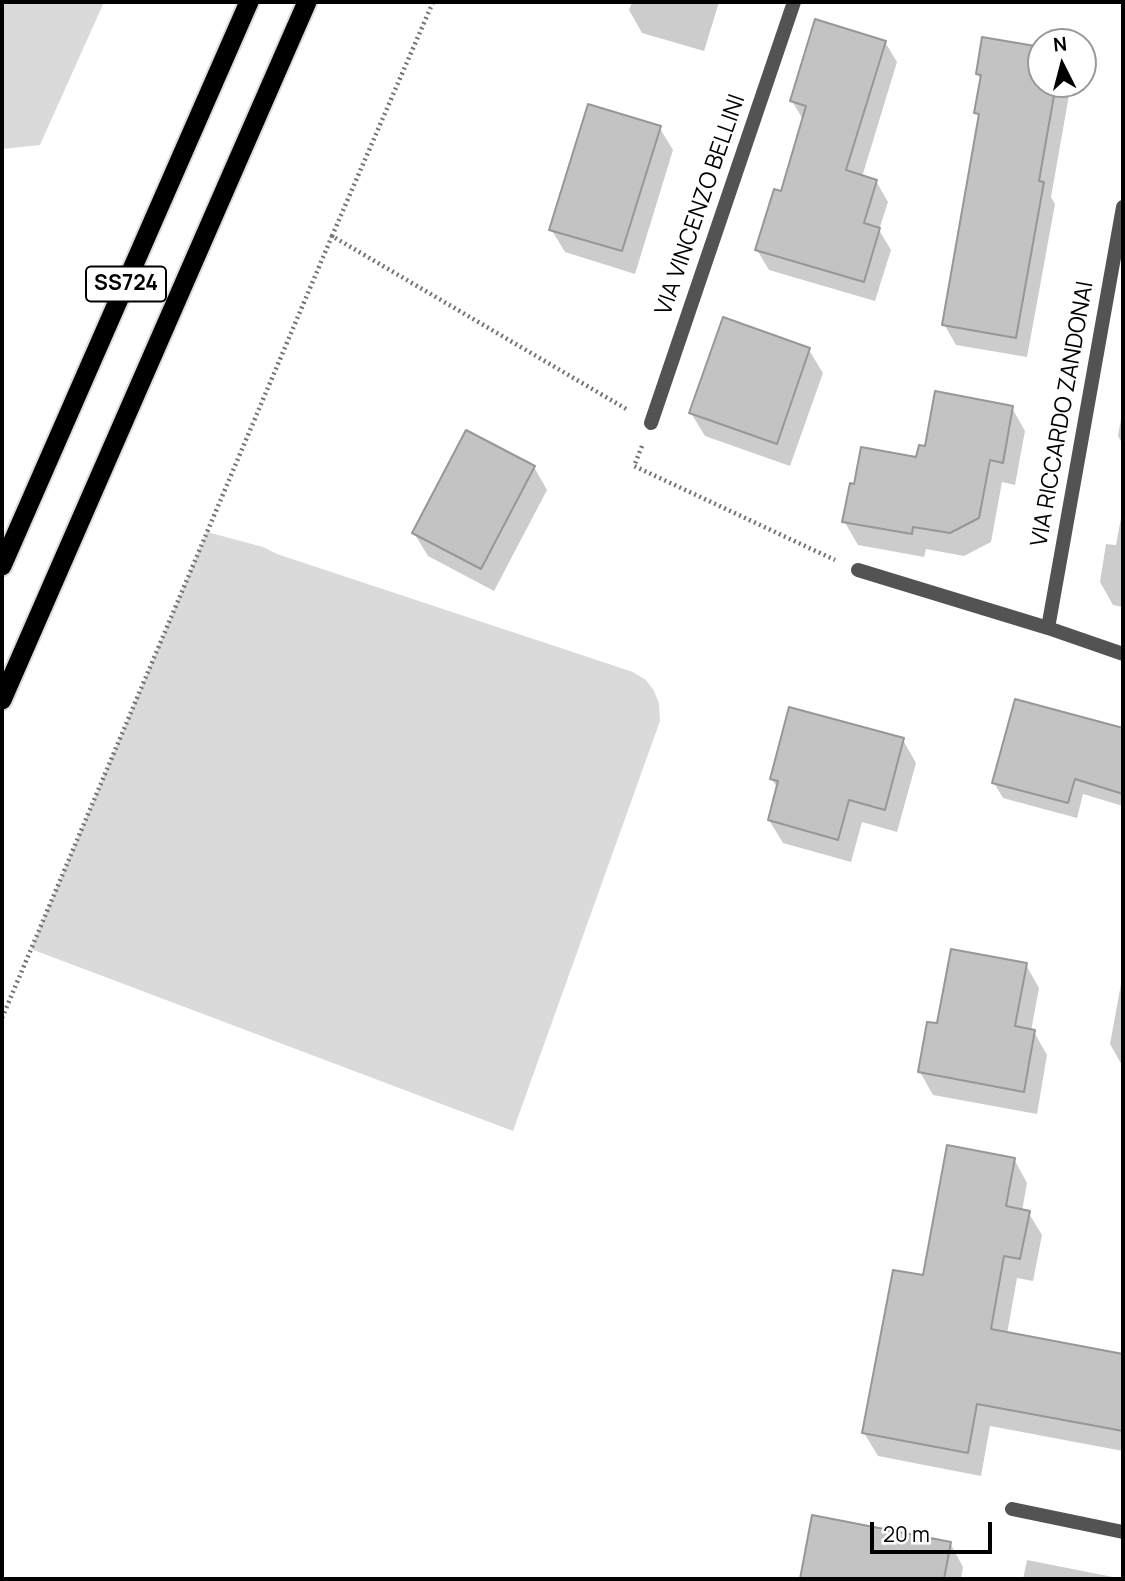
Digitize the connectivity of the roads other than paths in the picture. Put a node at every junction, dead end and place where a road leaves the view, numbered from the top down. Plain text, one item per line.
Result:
1 (250, 2) edge
2 (307, 2) edge
3 (794, 2) edge
4 (1123, 207) edge
5 (650, 424) road end
6 (2, 566) edge
7 (858, 570) road end
8 (1048, 628) junction
9 (1123, 654) edge
10 (2, 700) edge
11 (1012, 1509) dead end
12 (1123, 1532) edge

1 - 6 highway, SS724
2 - 10 highway
3 - 5 street, VIA VINCENZO BELLINI
4 - 8 street, VIA RICCARDO ZANDONAI
7 - 8 street
8 - 9 street
11 - 12 street

